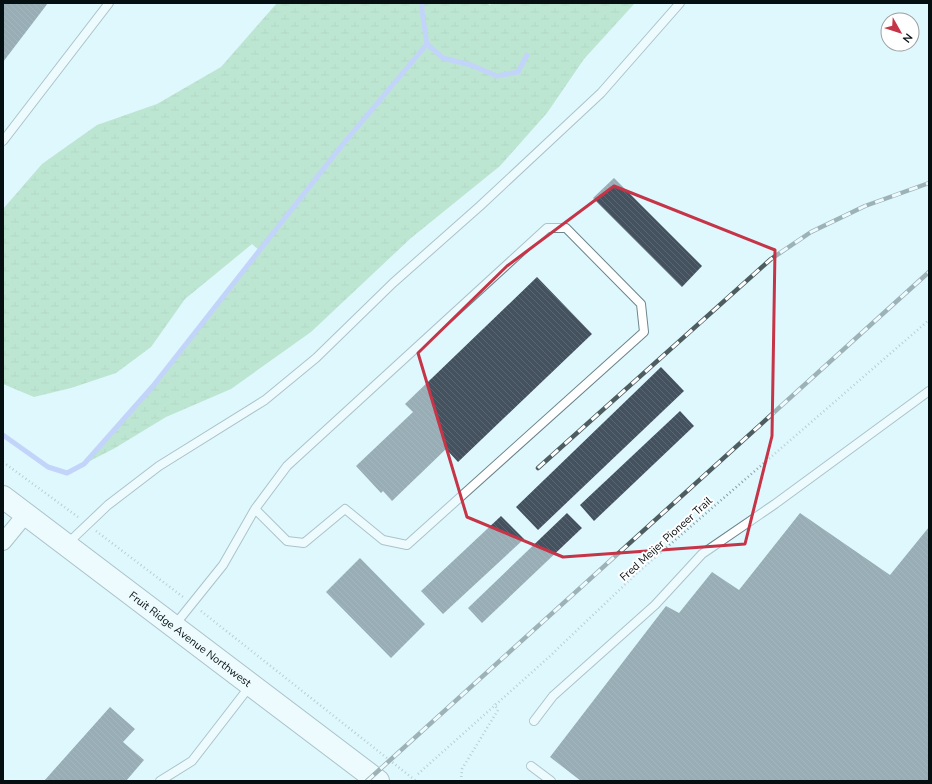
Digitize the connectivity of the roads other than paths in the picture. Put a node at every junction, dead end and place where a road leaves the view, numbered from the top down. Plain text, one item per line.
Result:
1 (109, 3) edge
2 (680, 3) edge
3 (3, 142) edge
4 (929, 391) edge
5 (3, 497) edge
6 (255, 509) junction
7 (26, 514) junction
8 (3, 542) edge
9 (66, 545) junction
10 (174, 627) junction
11 (250, 685) junction
12 (534, 721) dead end
13 (531, 766) dead end
14 (160, 781) edge
15 (378, 781) edge
16 (551, 781) edge

1 - 3 lane
2 - 9 lane
4 - 12 lane
5 - 7 main road, Fruit Ridge Avenue Northwest
6 - 6 lane
6 - 10 lane
7 - 8 street
7 - 9 main road, Fruit Ridge Avenue Northwest
9 - 10 main road, Fruit Ridge Avenue Northwest
10 - 11 main road, Fruit Ridge Avenue Northwest
11 - 14 lane
11 - 15 main road, Fruit Ridge Avenue Northwest
13 - 16 lane

